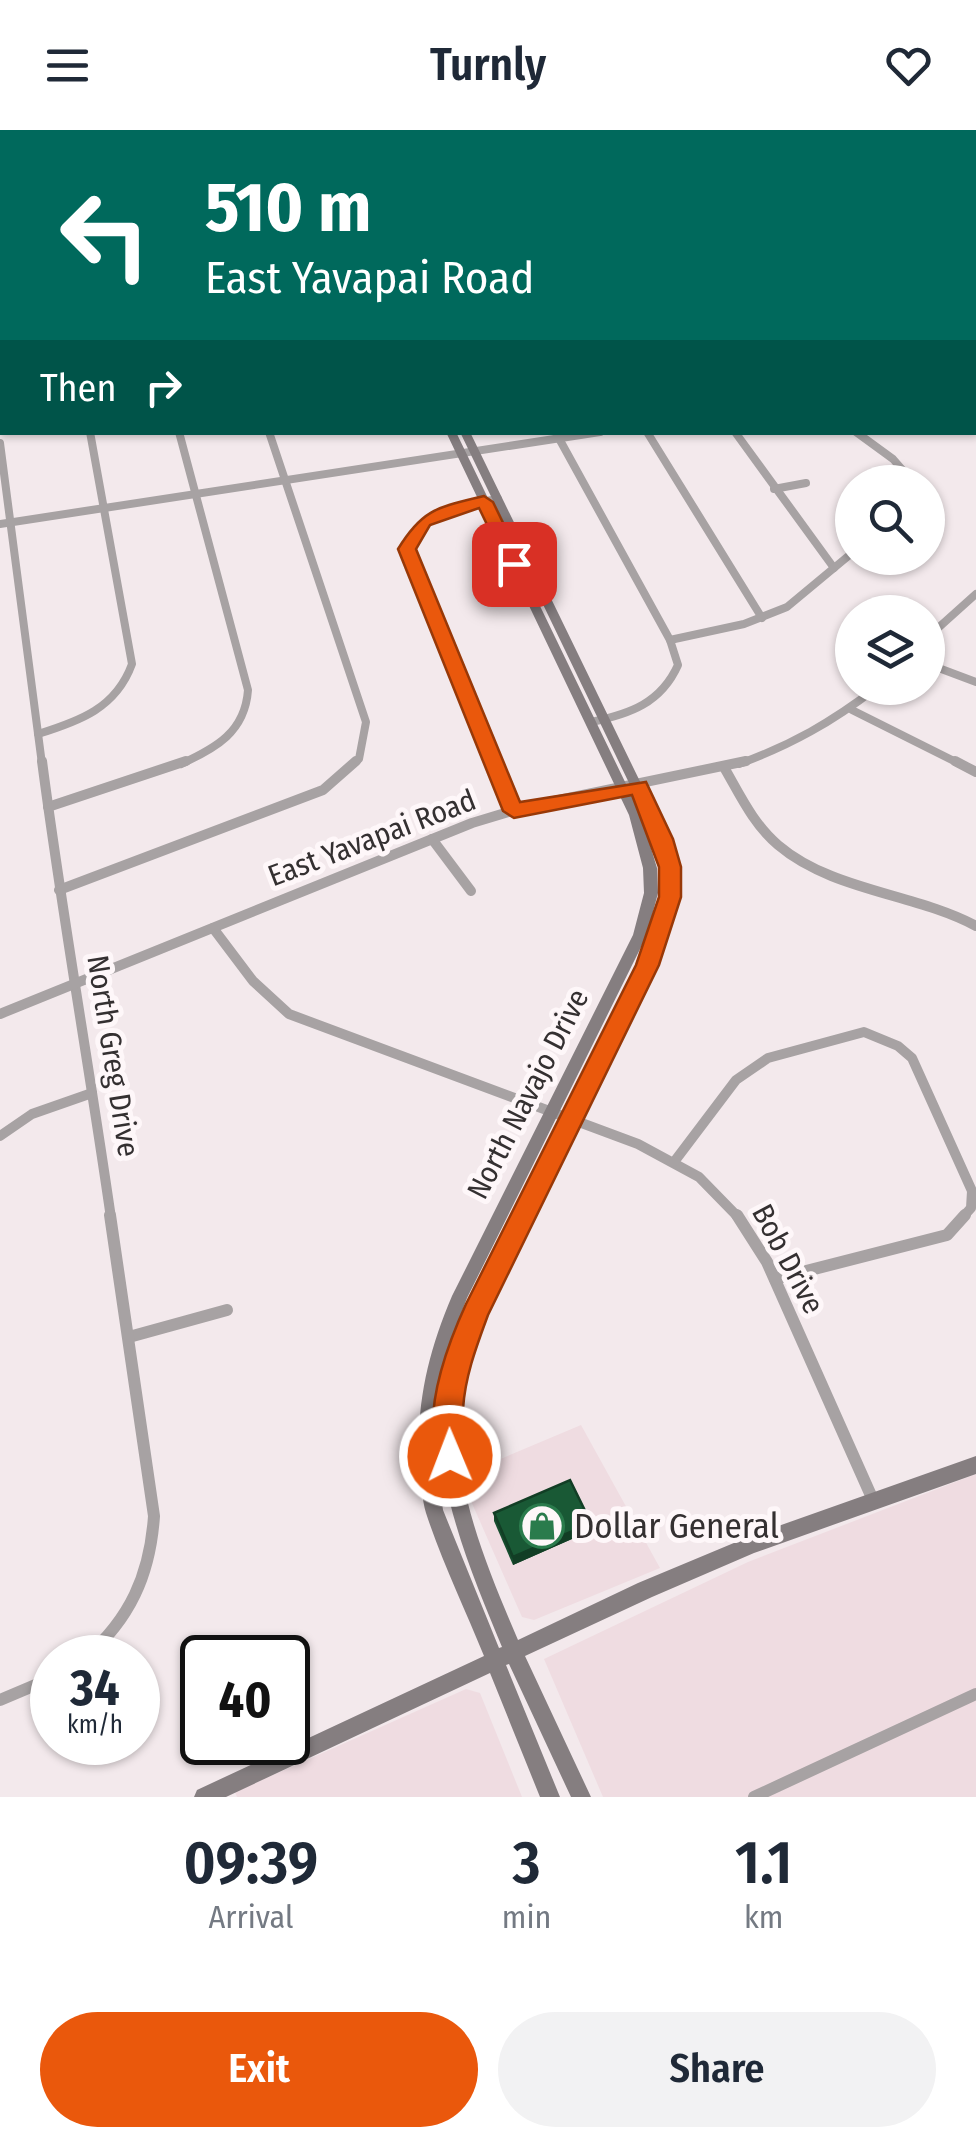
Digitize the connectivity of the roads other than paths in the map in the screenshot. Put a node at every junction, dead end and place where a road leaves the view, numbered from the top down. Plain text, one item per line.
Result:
1 (91, 435) edge
2 (180, 435) edge
3 (270, 435) edge
4 (454, 435) edge
5 (465, 435) edge
6 (649, 435) edge
7 (737, 435) edge
8 (860, 435) edge
9 (558, 436) edge
10 (0, 442) edge
11 (468, 453) junction
12 (897, 465) edge
13 (284, 480) junction
14 (806, 483) dead end
15 (774, 489) junction
16 (196, 494) junction
17 (491, 500) junction
18 (105, 508) junction
19 (6, 523) edge
20 (834, 568) joint
21 (975, 597) edge
22 (762, 618) junction
23 (945, 623) edge
24 (670, 640) junction
25 (945, 671) edge
26 (976, 682) edge
27 (857, 705) edge
28 (852, 710) junction
29 (606, 719) junction
30 (591, 722) junction
31 (38, 734) junction
32 (725, 769) junction
33 (976, 772) edge
34 (631, 788) junction
35 (48, 807) junction
36 (514, 811) junction
37 (432, 839) junction
38 (59, 890) junction
39 (471, 892) dead end
40 (976, 926) edge
41 (213, 928) junction
42 (632, 953) junction
43 (650, 959) junction
44 (75, 984) junction
45 (0, 1014) edge
46 (92, 1093) junction
47 (552, 1113) junction
48 (571, 1120) junction
49 (0, 1136) edge
50 (674, 1162) junction
51 (774, 1279) junction
52 (467, 1281) junction
53 (487, 1290) junction
54 (228, 1310) dead end
55 (128, 1337) junction
56 (976, 1466) edge
57 (873, 1500) junction
58 (107, 1635) edge
59 (515, 1650) junction
60 (493, 1660) junction
61 (30, 1687) edge
62 (976, 1694) edge
63 (0, 1700) edge
64 (204, 1797) edge
65 (550, 1797) edge
66 (581, 1797) edge
67 (754, 1797) edge

1 - 18 street
2 - 16 street
3 - 13 street
4 - 11 street, North Navajo Drive
5 - 11 street, North Navajo Drive
6 - 22 street
7 - 15 street
8 - 12 street
9 - 11 street
9 - 24 street
10 - 19 street, North Greg Drive
11 - 13 street
11 - 17 street, North Navajo Drive
13 - 16 street
13 - 38 street
14 - 15 street
15 - 20 street
16 - 18 street
16 - 35 street
17 - 29 street, North Navajo Drive
17 - 30 street, North Navajo Drive
17 - 36 street
18 - 19 street
18 - 31 street
19 - 31 street, North Greg Drive
20 - 22 street
21 - 23 street
22 - 24 street
24 - 29 street
25 - 26 street
27 - 28 street, East Yavapai Road
28 - 32 street, East Yavapai Road
28 - 33 street
29 - 30 street
29 - 34 street, North Navajo Drive
30 - 34 street, North Navajo Drive
31 - 35 street, North Greg Drive
32 - 34 street, East Yavapai Road
32 - 40 street
34 - 36 street, East Yavapai Road
34 - 42 street, North Navajo Drive
34 - 43 street, North Navajo Drive
35 - 38 street, North Greg Drive
36 - 37 street, East Yavapai Road
37 - 39 street
37 - 41 street, East Yavapai Road
38 - 44 street, North Greg Drive
41 - 44 street, East Yavapai Road
41 - 47 street, Bob Drive
42 - 43 street
42 - 47 street, North Navajo Drive
43 - 48 street, North Navajo Drive
44 - 45 street, East Yavapai Road
44 - 46 street, North Greg Drive
46 - 49 street
46 - 55 street, North Greg Drive
47 - 48 street, Bob Drive
47 - 52 street, North Navajo Drive
48 - 50 street, Bob Drive
48 - 53 street, North Navajo Drive
50 - 51 street, Bob Drive
50 - 51 street
51 - 57 street, Bob Drive
52 - 53 street
52 - 60 street, North Navajo Drive
53 - 59 street, North Navajo Drive
54 - 55 street
55 - 58 street, North Greg Drive
56 - 57 street
57 - 59 street
59 - 60 street
59 - 66 street, North Navajo Drive
60 - 64 street
60 - 65 street, North Navajo Drive
61 - 63 street
62 - 67 street

